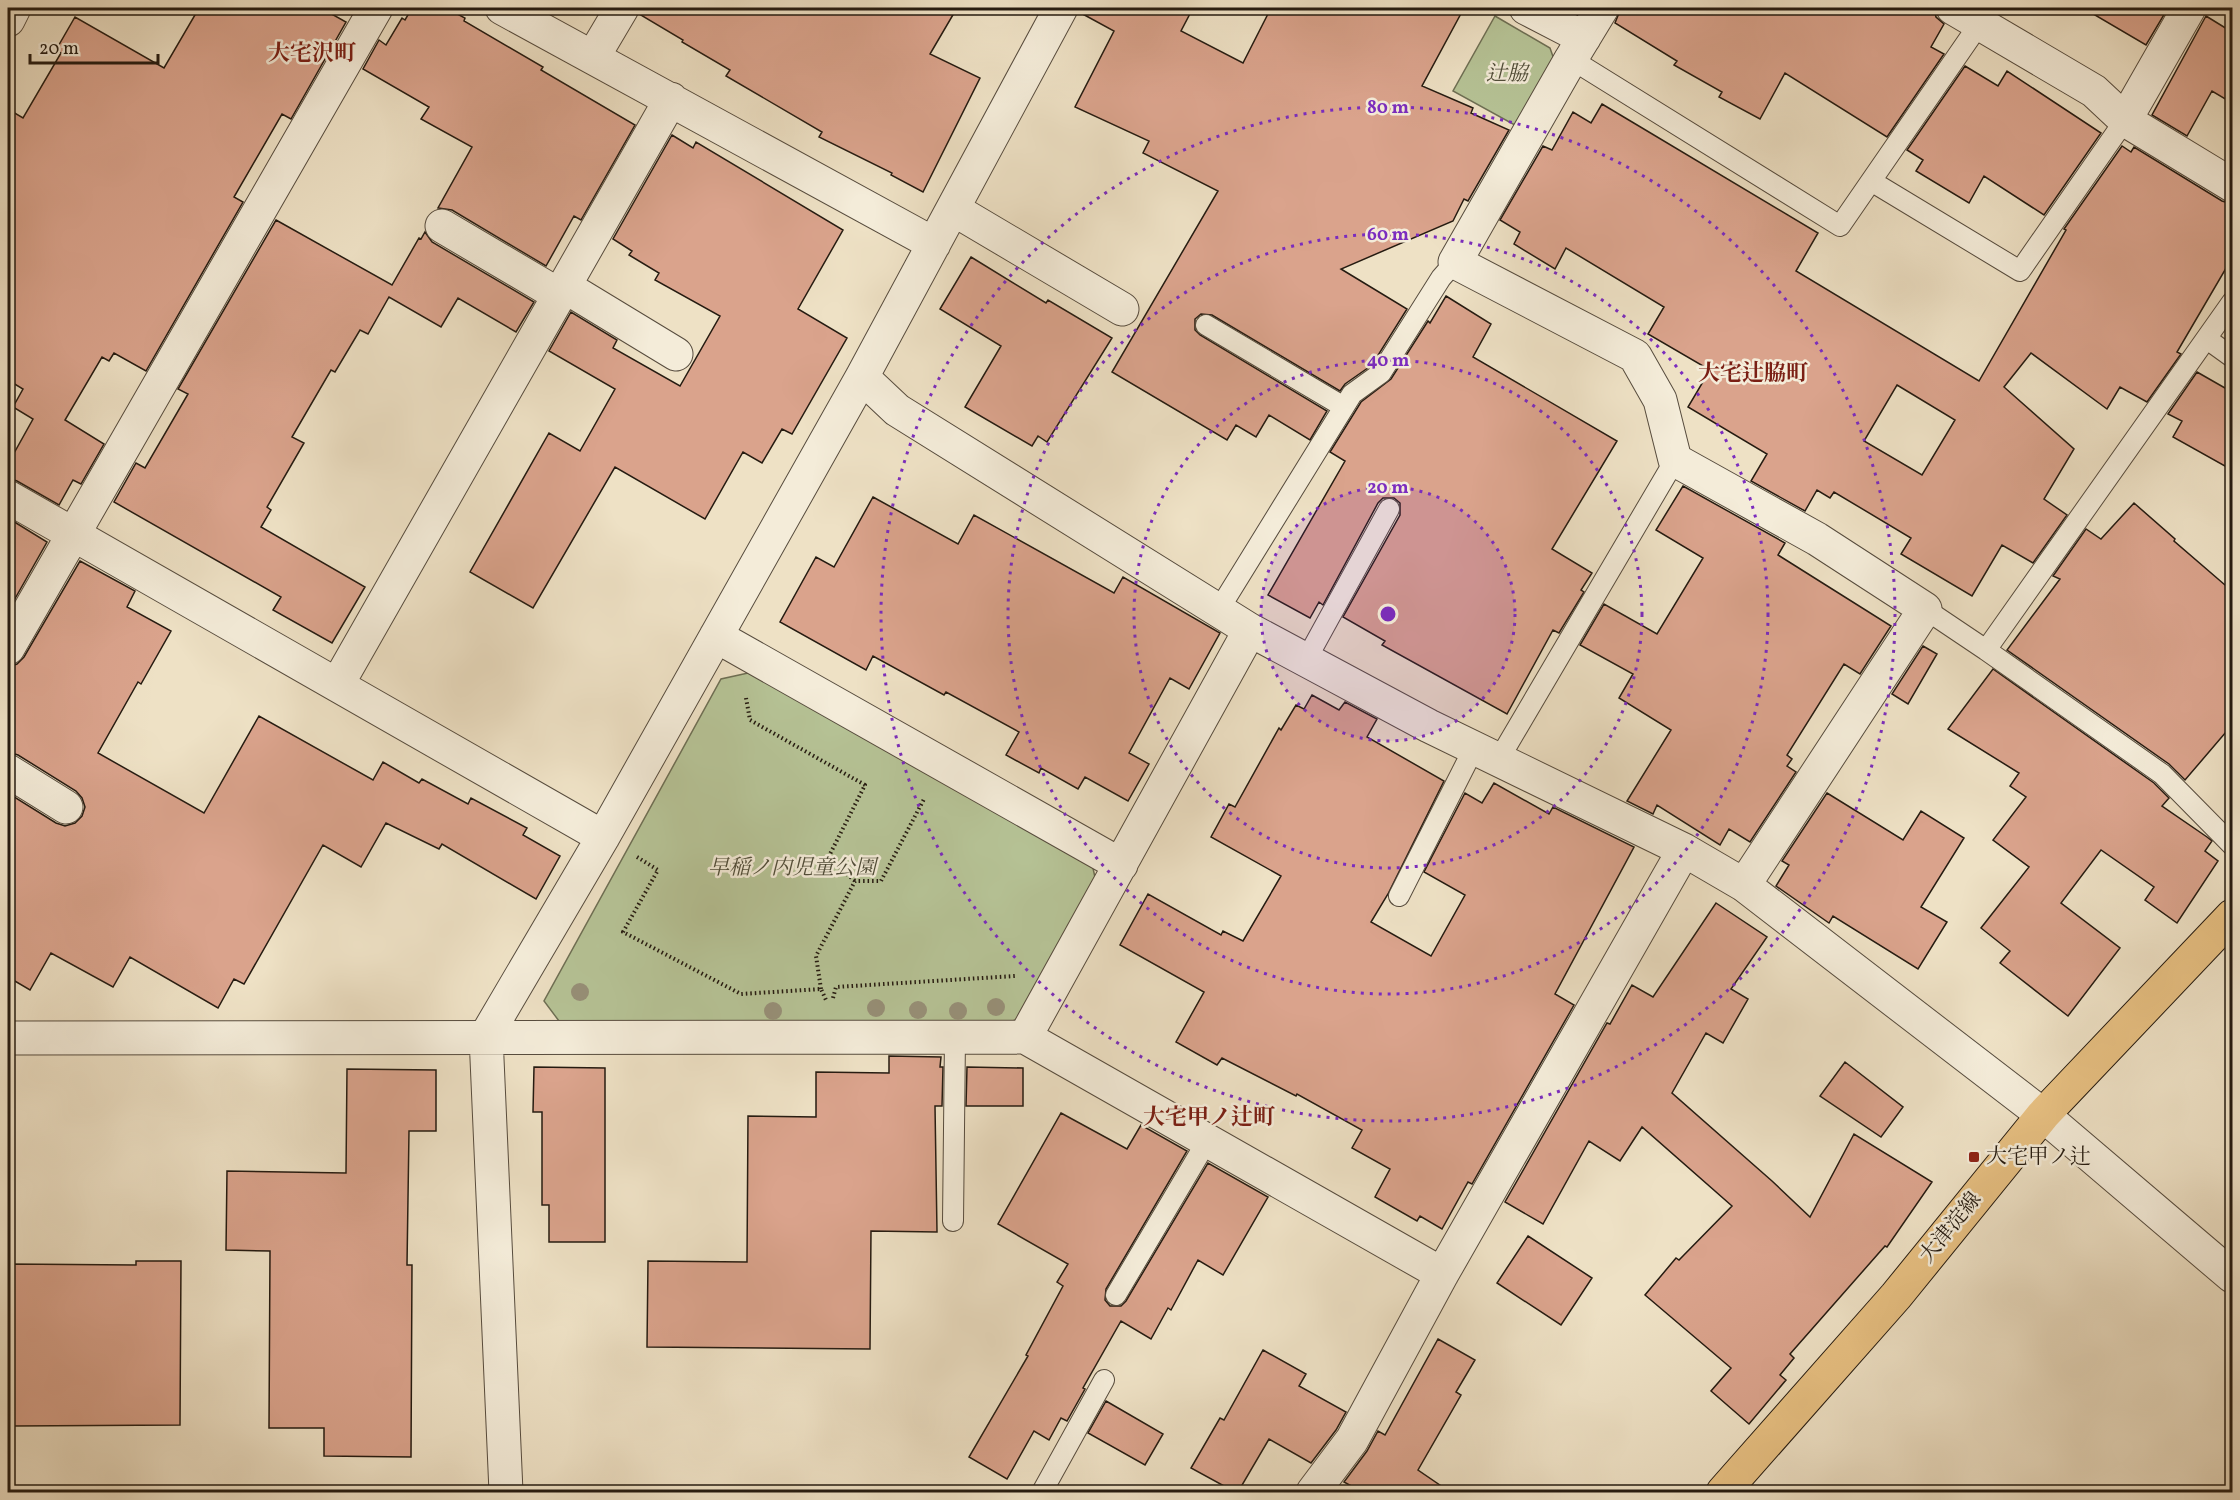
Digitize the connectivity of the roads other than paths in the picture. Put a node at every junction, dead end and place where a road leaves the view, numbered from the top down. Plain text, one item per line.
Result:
1 (14, 8) edge
2 (376, 8) edge
3 (502, 8) edge
4 (622, 8) edge
5 (1061, 8) edge
6 (1526, 8) edge
7 (1602, 8) edge
8 (2189, 8) edge
9 (1966, 15) edge
10 (8, 20) edge
11 (1577, 48) junction
12 (593, 57) junction
13 (670, 99) junction
14 (2125, 120) junction
15 (1871, 181) junction
16 (2232, 184) edge
17 (953, 209) junction
18 (442, 226) dead end
19 (934, 244) junction
20 (1455, 262) junction
21 (562, 291) junction
22 (2232, 302) edge
23 (1122, 309) dead end
24 (1206, 325) dead end
25 (2206, 339) junction
26 (676, 354) dead end
27 (2232, 357) edge
28 (862, 377) junction
29 (1344, 407) junction
30 (1675, 460) junction
31 (8, 497) edge
32 (1389, 509) dead end
33 (73, 533) junction
34 (1925, 609) junction
35 (1218, 611) junction
36 (1250, 630) junction
37 (716, 636) junction
38 (8, 648) edge
39 (1986, 650) junction
40 (1306, 660) junction
41 (337, 685) junction
42 (1487, 754) junction
43 (8, 771) edge
44 (66, 807) dead end
45 (603, 837) junction
46 (2232, 845) edge
47 (1684, 850) junction
48 (1120, 865) junction
49 (1744, 885) junction
50 (1399, 896) dead end
51 (2232, 916) edge
52 (486, 1036) junction
53 (955, 1037) junction
54 (1024, 1037) junction
55 (8, 1038) edge
56 (2043, 1114) junction
57 (1206, 1141) junction
58 (953, 1221) dead end
59 (1442, 1274) junction
60 (2232, 1276) edge
61 (1116, 1295) dead end
62 (1104, 1380) dead end
63 (506, 1492) edge
64 (1042, 1492) edge
65 (1313, 1492) edge
66 (1723, 1492) edge

1 - 10 street
2 - 33 street
3 - 12 street
4 - 12 street
5 - 17 street
6 - 11 street
7 - 11 street
8 - 14 street
9 - 14 street
9 - 15 lane
11 - 15 lane
11 - 20 street
12 - 13 street
13 - 19 street
13 - 21 street
14 - 15 lane
14 - 16 street
17 - 19 street
17 - 23 street
18 - 21 street
19 - 28 street
20 - 29 lane
20 - 30 street
21 - 26 street
21 - 41 street
22 - 25 lane
24 - 29 lane
25 - 27 lane
25 - 39 lane
28 - 35 street
28 - 37 street
29 - 35 lane
30 - 34 street
30 - 42 lane
31 - 33 street
32 - 40 lane
33 - 38 street
33 - 41 street
34 - 39 lane
34 - 49 street
35 - 36 street
36 - 40 street
36 - 48 street
37 - 45 street
37 - 48 street
39 - 46 lane
40 - 42 street
41 - 45 street
42 - 47 street
42 - 50 lane
43 - 44 street
45 - 52 street
47 - 49 street
47 - 59 street
48 - 54 street
49 - 56 street
51 - 56 main road, 大津淀線
52 - 53 street
52 - 55 street
52 - 63 street
53 - 54 street
53 - 58 lane
54 - 57 street
56 - 60 street
56 - 66 main road, 大津淀線
57 - 59 street
57 - 61 lane
59 - 65 street
62 - 64 lane

